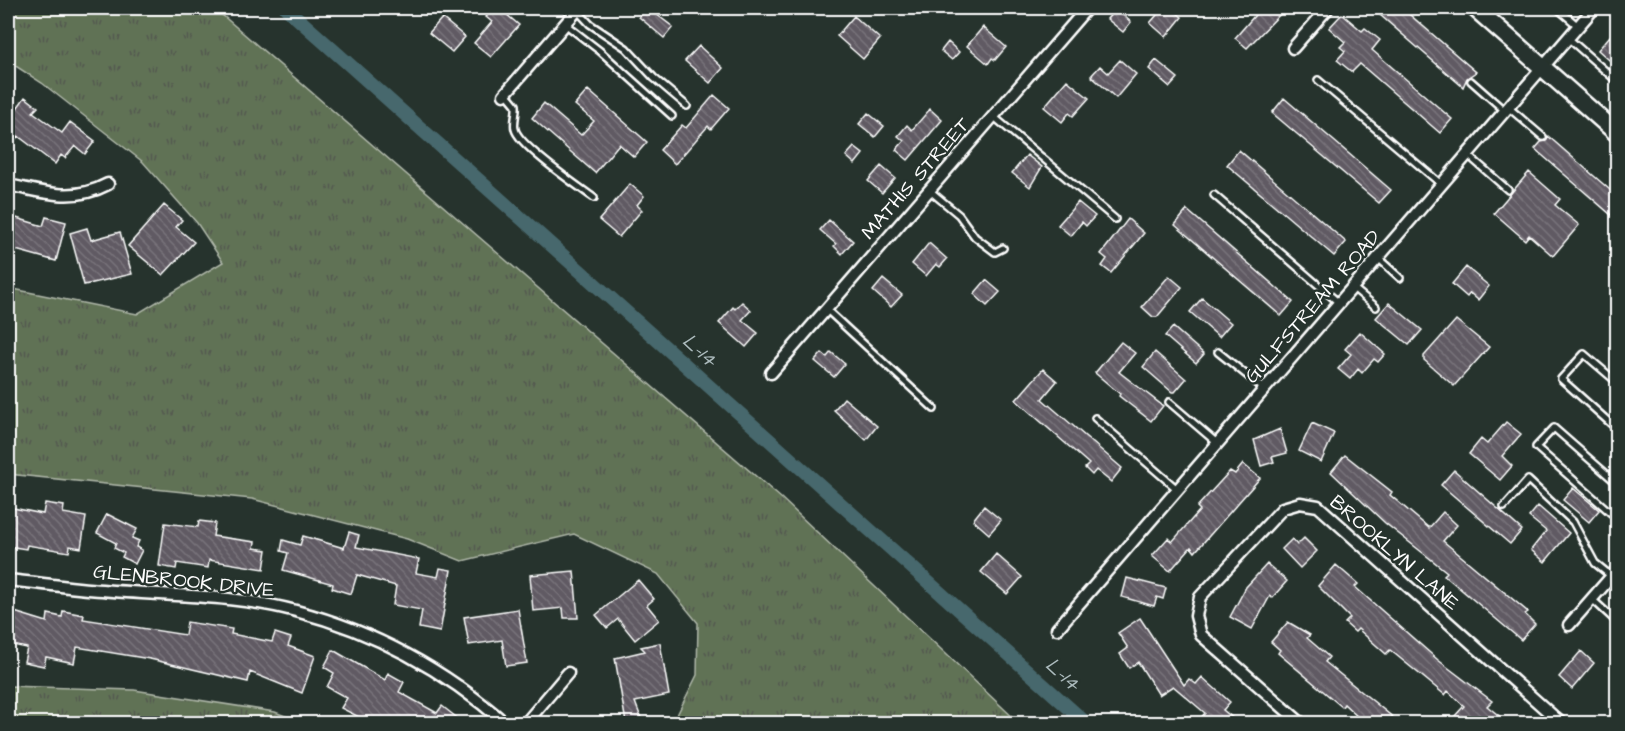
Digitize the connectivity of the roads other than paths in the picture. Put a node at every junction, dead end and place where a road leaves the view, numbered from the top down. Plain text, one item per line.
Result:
1 (1087, 8) edge
2 (1328, 8) edge
3 (1475, 8) edge
4 (1557, 8) edge
5 (1594, 8) edge
6 (578, 9) edge
7 (565, 24) junction
8 (1578, 26) junction
9 (1568, 38) junction
10 (1293, 48) dead end
11 (1542, 67) junction
12 (1318, 80) dead end
13 (1471, 81) dead end
14 (1617, 82) edge
15 (505, 94) joint
16 (687, 106) dead end
17 (1506, 109) junction
18 (672, 116) dead end
19 (993, 116) junction
20 (1617, 134) edge
21 (1543, 137) dead end
22 (1467, 154) junction
23 (108, 184) dead end
24 (1441, 184) junction
25 (8, 185) edge
26 (929, 190) junction
27 (1508, 190) dead end
28 (1214, 195) dead end
29 (594, 198) dead end
30 (1115, 219) dead end
31 (1003, 248) dead end
32 (1378, 258) junction
33 (1400, 278) dead end
34 (1352, 287) junction
35 (1339, 303) junction
36 (1376, 307) dead end
37 (826, 309) junction
38 (1218, 351) dead end
39 (771, 373) dead end
40 (1617, 383) edge
41 (1264, 389) junction
42 (1170, 402) dead end
43 (934, 409) dead end
44 (1095, 418) dead end
45 (1617, 430) edge
46 (1217, 443) junction
47 (1617, 484) edge
48 (1178, 489) junction
49 (1617, 506) edge
50 (1504, 507) dead end
51 (1614, 573) edge
52 (8, 580) edge
53 (1592, 599) junction
54 (1617, 622) edge
55 (1569, 625) dead end
56 (1057, 629) dead end
57 (568, 673) dead end
58 (506, 723) edge
59 (525, 723) edge
60 (1302, 723) edge
61 (1562, 723) edge

1 - 19 street, MATHIS STREET
2 - 10 street
3 - 11 street
4 - 8 lane
5 - 8 street, GULFSTREAM ROAD
6 - 7 street
6 - 16 lane
7 - 15 street
7 - 18 lane
8 - 9 street, GULFSTREAM ROAD
9 - 11 street, GULFSTREAM ROAD
9 - 14 lane
11 - 17 street, GULFSTREAM ROAD
11 - 20 street
12 - 24 lane
13 - 17 lane
15 - 29 lane
17 - 21 lane
17 - 22 street, GULFSTREAM ROAD
19 - 26 street, MATHIS STREET
19 - 30 lane
22 - 24 street, GULFSTREAM ROAD
22 - 27 lane
23 - 25 street
24 - 32 street, GULFSTREAM ROAD
26 - 31 lane
26 - 37 street, MATHIS STREET
28 - 35 lane
32 - 33 lane
32 - 34 street, GULFSTREAM ROAD
34 - 35 street, GULFSTREAM ROAD
34 - 36 lane
35 - 41 street, GULFSTREAM ROAD
37 - 39 street, MATHIS STREET
37 - 43 lane
38 - 41 lane
40 - 45 lane
41 - 46 street, GULFSTREAM ROAD
42 - 46 lane
44 - 48 lane
46 - 48 street, GULFSTREAM ROAD
47 - 49 lane
48 - 56 street, GULFSTREAM ROAD
50 - 51 lane
51 - 53 street
52 - 58 street, GLENBROOK DRIVE
53 - 54 lane
53 - 55 street
57 - 59 street
60 - 61 street, BROOKLYN LANE

